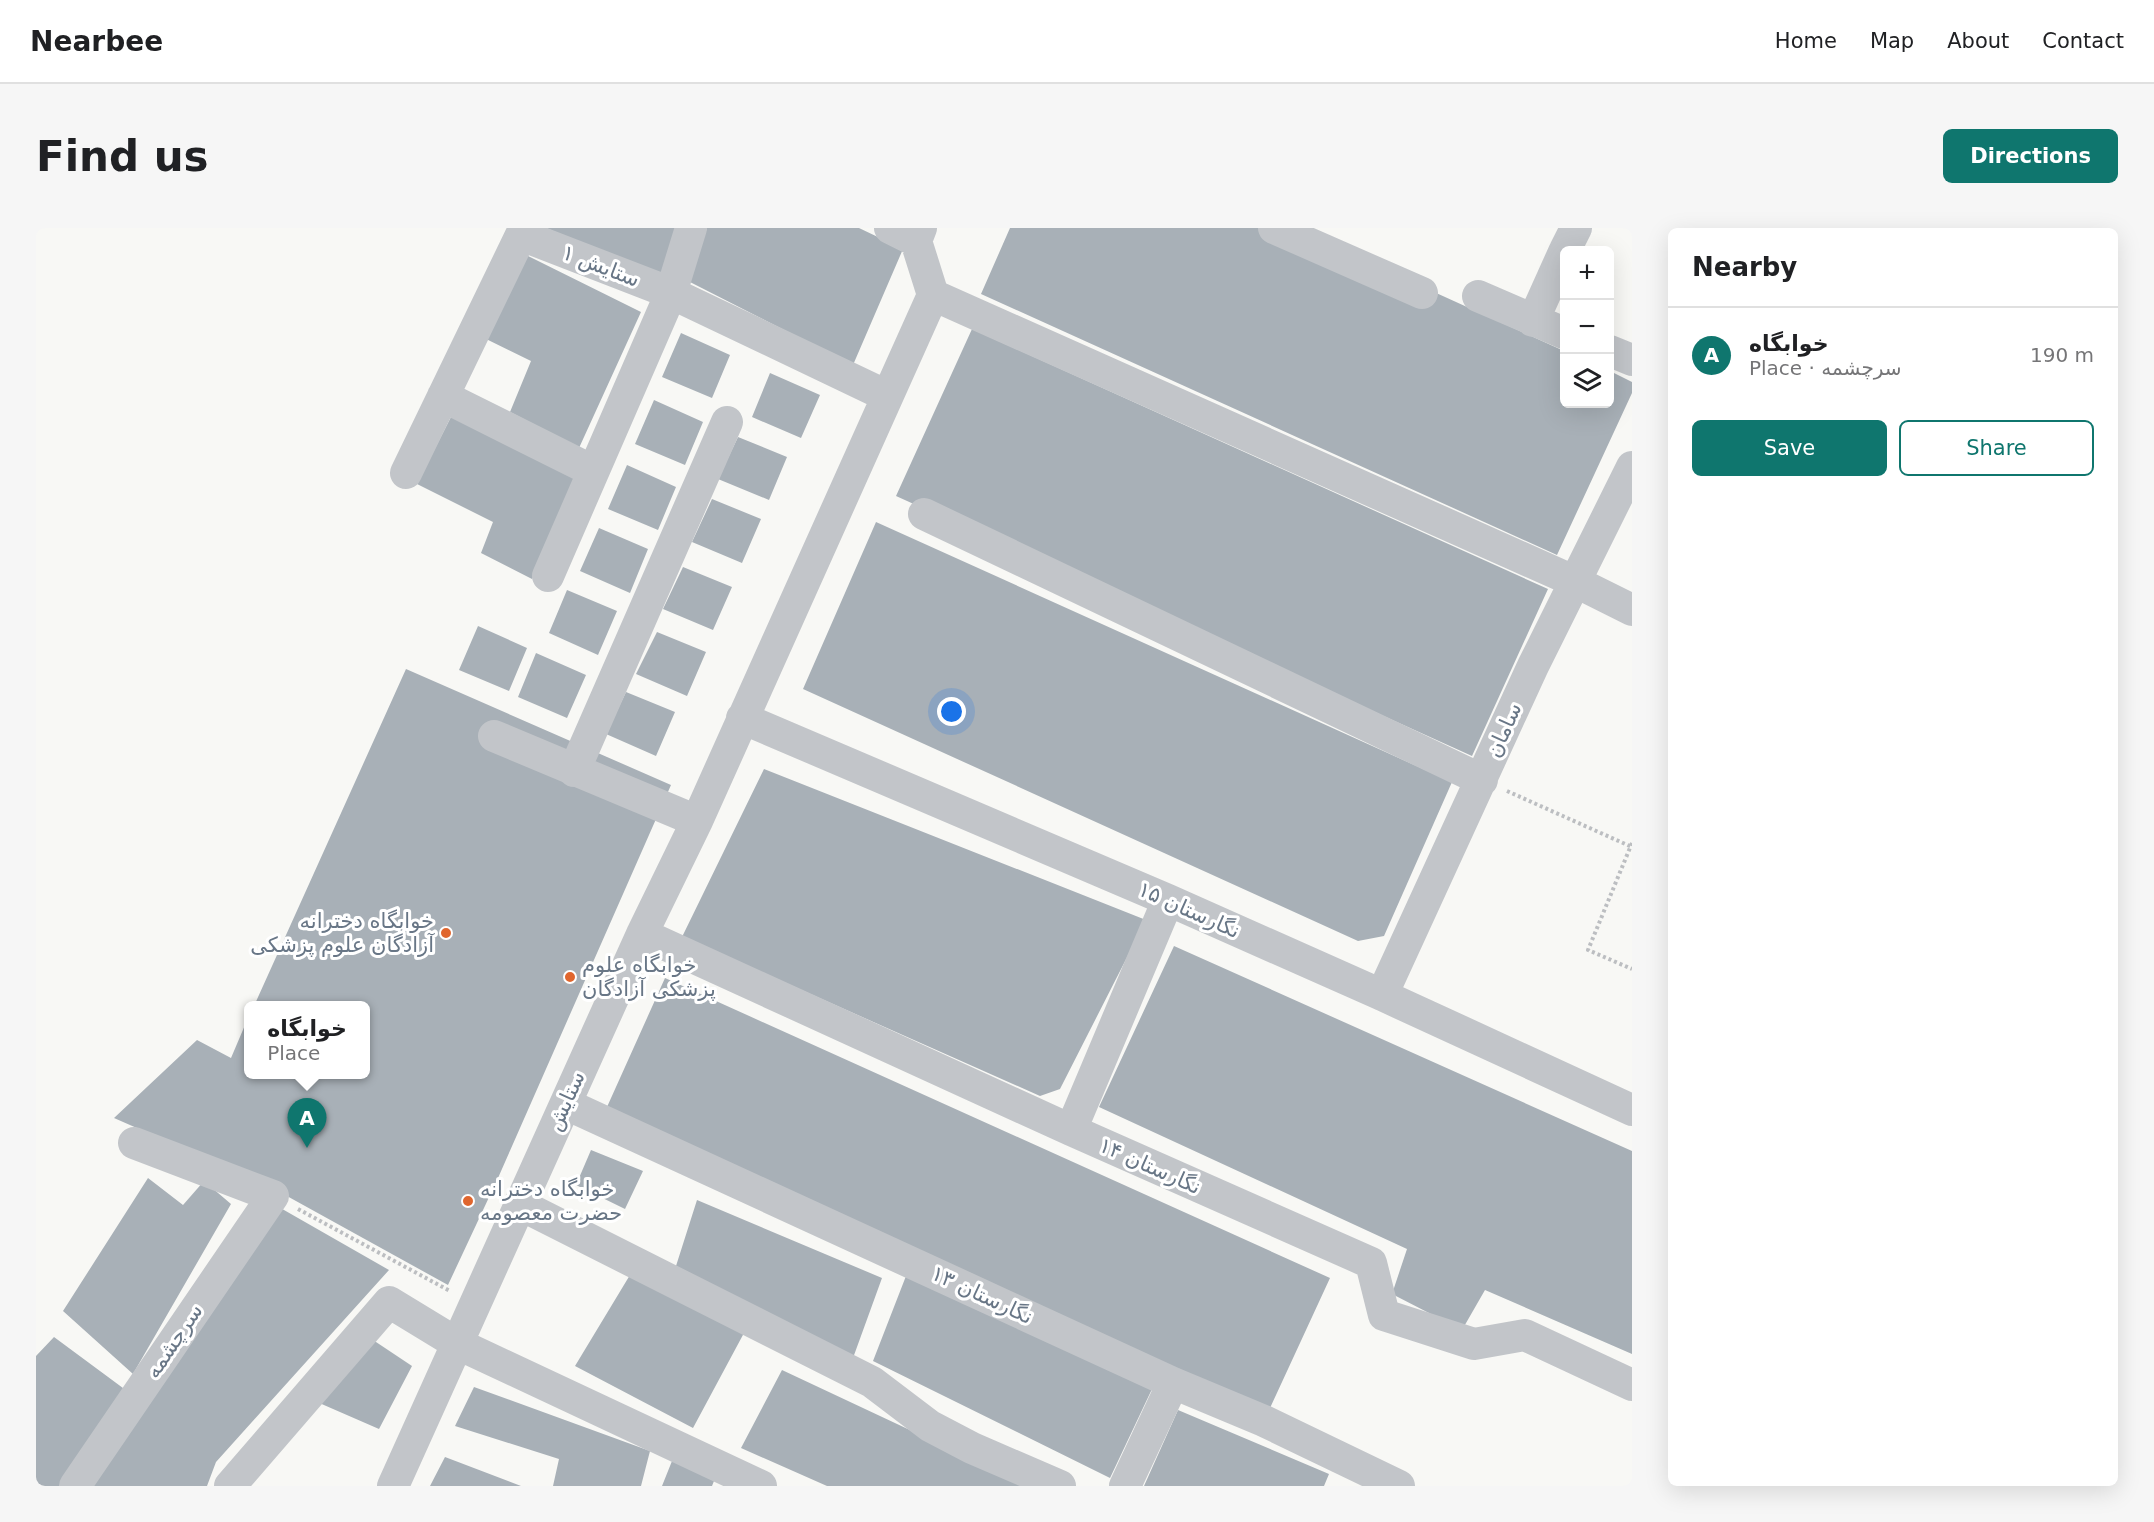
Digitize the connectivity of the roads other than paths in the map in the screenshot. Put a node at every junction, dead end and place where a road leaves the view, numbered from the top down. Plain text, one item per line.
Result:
1 (691, 228) edge
2 (1274, 228) edge
3 (512, 231) edge
4 (909, 232) edge
5 (1569, 238) edge
6 (670, 292) junction
7 (1422, 293) dead end
8 (933, 295) junction
9 (1478, 296) dead end
10 (1533, 321) junction
11 (1560, 331) edge
12 (1614, 353) edge
13 (1632, 360) edge
14 (443, 396) junction
15 (887, 396) junction
16 (727, 422) dead end
17 (1632, 467) edge
18 (593, 471) junction
19 (406, 473) dead end
20 (924, 514) dead end
21 (548, 576) dead end
22 (1576, 582) junction
23 (1632, 610) edge
24 (742, 718) junction
25 (494, 736) dead end
26 (574, 771) junction
27 (1482, 780) junction
28 (697, 821) junction
29 (1168, 900) junction
30 (642, 933) junction
31 (1382, 995) junction
32 (566, 1104) junction
33 (1632, 1110) edge
34 (1071, 1130) junction
35 (134, 1143) dead end
36 (519, 1204) junction
37 (458, 1344) junction
38 (1173, 1383) junction
39 (1632, 1385) edge
40 (1348, 1474) edge
41 (75, 1486) edge
42 (230, 1486) edge
43 (393, 1486) edge
44 (761, 1486) edge
45 (1060, 1486) edge
46 (1125, 1486) edge
47 (1399, 1486) edge

1 - 6 street
2 - 7 street
3 - 6 street, ستایش ۱
3 - 14 street, ستایش ۱
4 - 8 street
5 - 10 street
6 - 15 street, ستایش ۱
6 - 18 street
8 - 15 street, ستایش
8 - 22 street
9 - 10 street
10 - 11 street
12 - 13 street
14 - 18 street
14 - 19 street, ستایش ۱
15 - 24 street, ستایش
16 - 26 street
17 - 22 street, سامان
18 - 21 street
20 - 27 street
22 - 23 street
22 - 27 street, سامان
24 - 28 street, ستایش
24 - 29 street, نگارستان ۱۵
25 - 26 street
26 - 28 street
27 - 31 street, سامان
28 - 30 street, ستایش
29 - 31 street, نگارستان ۱۵
29 - 34 street
30 - 32 street, ستایش
30 - 34 street, نگارستان ۱۴
31 - 33 street, نگارستان ۱۵
32 - 36 street, ستایش
32 - 38 street, نگارستان ۱۳
34 - 39 street, نگارستان ۱۴
35 - 41 street, سرچشمه
36 - 37 street, ستایش
36 - 45 street
37 - 42 street
37 - 43 street, ستایش
37 - 44 street
38 - 40 street, نگارستان ۱۳
38 - 46 street
40 - 47 street, نگارستان ۱۳

